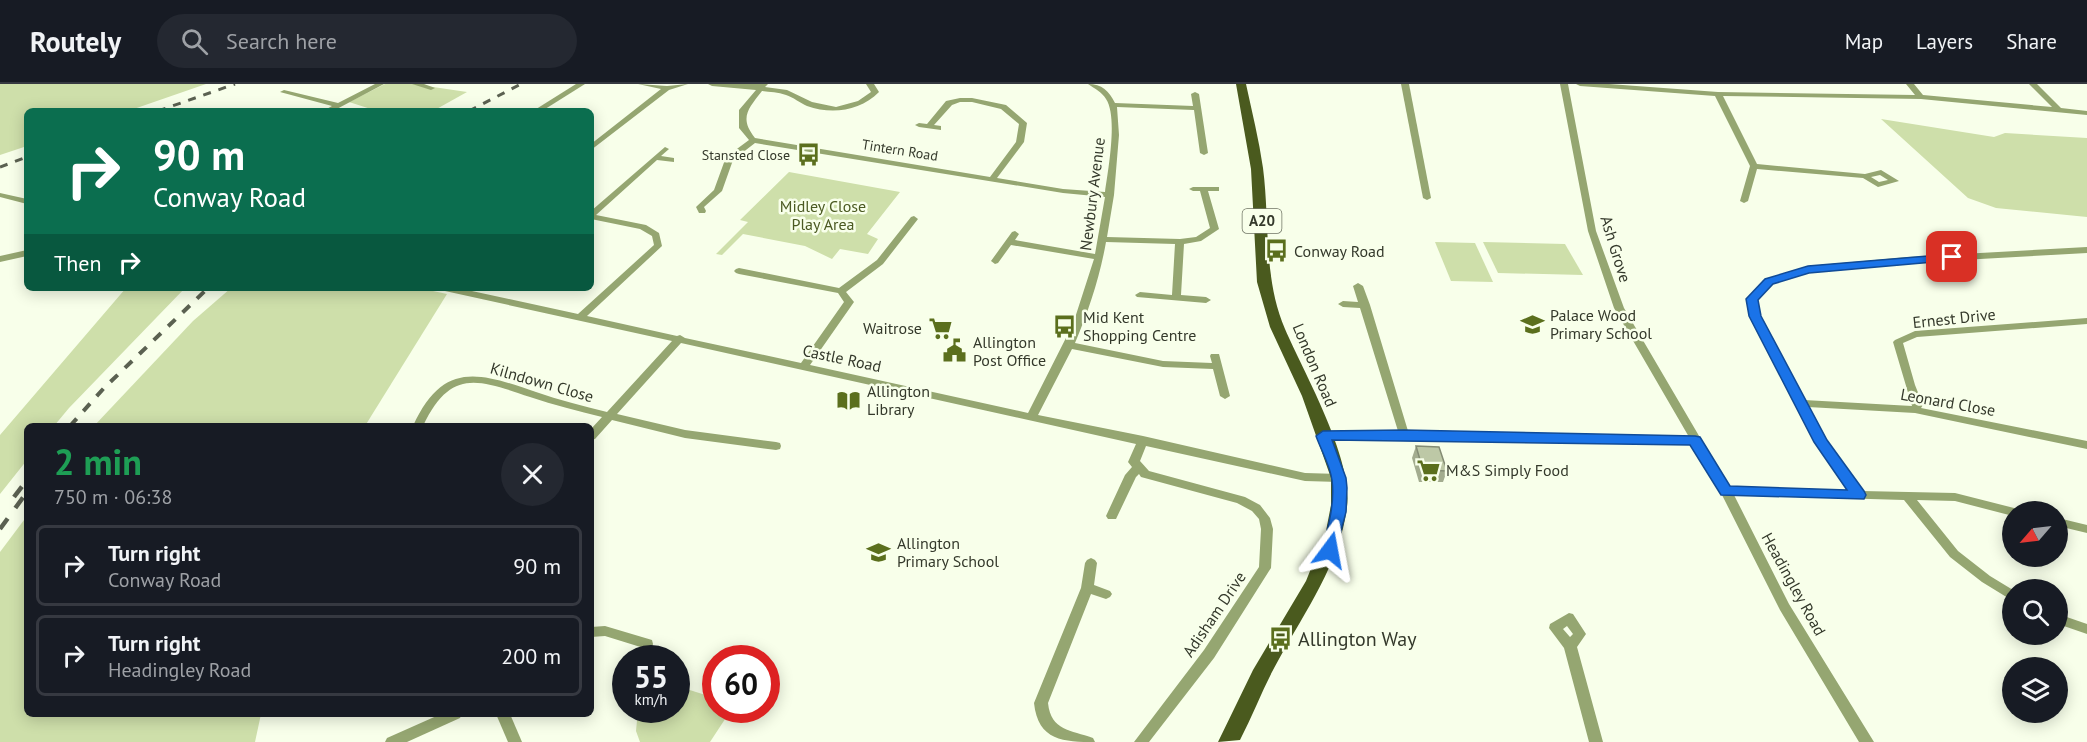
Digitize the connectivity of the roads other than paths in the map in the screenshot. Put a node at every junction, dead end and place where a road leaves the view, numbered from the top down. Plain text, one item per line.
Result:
1 (380, 84) edge
2 (416, 84) edge
3 (581, 84) edge
4 (642, 84) edge
5 (684, 84) edge
6 (712, 84) edge
7 (870, 84) edge
8 (1092, 84) edge
9 (1241, 84) edge
10 (1405, 84) edge
11 (1564, 84) edge
12 (1580, 84) edge
13 (1789, 84) edge
14 (1910, 84) edge
15 (2033, 84) edge
16 (294, 87) dead end
17 (761, 87) edge
18 (1644, 87) edge
19 (431, 88) dead end
20 (667, 88) junction
21 (284, 92) junction
22 (1195, 94) dead end
23 (1718, 94) junction
24 (1796, 94) junction
25 (276, 96) dead end
26 (1921, 97) junction
27 (338, 105) junction
28 (1114, 105) junction
29 (332, 108) edge
30 (542, 108) edge
31 (1197, 108) junction
32 (2060, 111) junction
33 (2087, 113) edge
34 (920, 125) dead end
35 (929, 126) junction
36 (938, 128) dead end
37 (753, 140) junction
38 (594, 146) edge
39 (665, 149) dead end
40 (1205, 153) dead end
41 (656, 158) junction
42 (671, 160) dead end
43 (1754, 166) junction
44 (1865, 176) dead end
45 (992, 179) junction
46 (1216, 189) dead end
47 (0, 195) edge
48 (1110, 195) junction
49 (1427, 198) dead end
50 (24, 201) edge
51 (1744, 201) dead end
52 (702, 211) dead end
53 (594, 213) edge
54 (594, 217) edge
55 (914, 219) dead end
56 (1103, 239) junction
57 (1180, 242) junction
58 (2087, 250) edge
59 (24, 254) edge
60 (1100, 258) junction
61 (0, 259) edge
62 (995, 261) dead end
63 (739, 271) dead end
64 (1358, 286) dead end
65 (462, 291) edge
66 (841, 291) junction
67 (1140, 295) dead end
68 (1176, 297) junction
69 (1206, 300) dead end
70 (1343, 304) dead end
71 (1365, 305) junction
72 (580, 318) junction
73 (2087, 321) edge
74 (680, 338) junction
75 (1069, 345) junction
76 (804, 366) junction
77 (1225, 396) dead end
78 (1802, 403) junction
79 (1915, 410) junction
80 (1032, 416) junction
81 (608, 417) junction
82 (419, 423) edge
83 (594, 433) edge
84 (1404, 435) junction
85 (1323, 436) junction
86 (1143, 440) junction
87 (1695, 441) junction
88 (776, 446) dead end
89 (2087, 446) edge
90 (1138, 468) junction
91 (1339, 478) junction
92 (1726, 491) junction
93 (1859, 495) junction
94 (1908, 496) junction
95 (2002, 509) edge
96 (1112, 516) dead end
97 (2068, 524) edge
98 (2087, 529) edge
99 (1091, 563) dead end
100 (1087, 588) junction
101 (2002, 589) edge
102 (1106, 594) dead end
103 (2068, 622) edge
104 (2087, 629) edge
105 (594, 632) edge
106 (647, 644) dead end
107 (1570, 646) dead end
108 (449, 717) edge
109 (504, 717) edge
110 (1236, 738) edge
111 (392, 742) edge
112 (515, 742) edge
113 (1088, 742) edge
114 (1141, 742) edge
115 (1596, 742) edge
116 (1867, 742) edge

1 - 27 street
2 - 19 street
3 - 30 street
4 - 20 street
5 - 20 street
6 - 17 street
7 - 17 street
8 - 28 street
9 - 85 main road, London Road / A20
10 - 49 street
11 - 87 street, Ash Grove
12 - 18 street
13 - 24 street
14 - 26 street
15 - 32 street
16 - 21 street
17 - 37 street
18 - 23 street
20 - 38 street
21 - 25 street
21 - 27 street
22 - 31 street
23 - 24 street
23 - 43 street
24 - 26 street
26 - 32 street
27 - 29 street
28 - 31 street
28 - 48 street, Newbury Avenue
31 - 40 street
32 - 33 street
34 - 35 street
35 - 36 street
35 - 45 street
37 - 45 street, Tintern Road
37 - 52 street
39 - 41 street
41 - 42 street
41 - 53 street
43 - 44 street
43 - 51 street
45 - 48 street, Tintern Road
46 - 57 street
47 - 50 street
48 - 56 street, Newbury Avenue
54 - 72 street
55 - 66 street
56 - 57 street
56 - 60 street, Newbury Avenue
57 - 68 street
58 - 78 street
59 - 61 street
60 - 62 street
60 - 75 street, Newbury Avenue
63 - 66 street
64 - 71 street
65 - 72 street, Castle Road
66 - 76 street
67 - 68 street
68 - 69 street
70 - 71 street
71 - 84 street
72 - 74 street, Castle Road
73 - 79 street, Ernest Drive
74 - 76 street, Castle Road
74 - 81 street
75 - 77 street
75 - 80 street, Newbury Avenue
76 - 80 street, Castle Road
78 - 79 street, Leonard Close
78 - 93 street
79 - 89 street, Leonard Close
80 - 86 street, Castle Road
81 - 82 street, Kilndown Close
81 - 83 street
81 - 88 street, Kilndown Close
84 - 85 street
84 - 87 street
85 - 91 main road, London Road / A20
86 - 90 street
86 - 91 street, Castle Road
87 - 92 street, Headingley Road
90 - 96 street
90 - 114 street, Adisham Drive
91 - 110 main road, London Road / A20
92 - 93 street
92 - 116 street, Headingley Road
93 - 94 street
94 - 95 street
94 - 101 street
97 - 98 street
99 - 100 street
100 - 102 street
100 - 113 street
103 - 104 street
105 - 106 street
107 - 115 street
108 - 111 street
109 - 112 street

